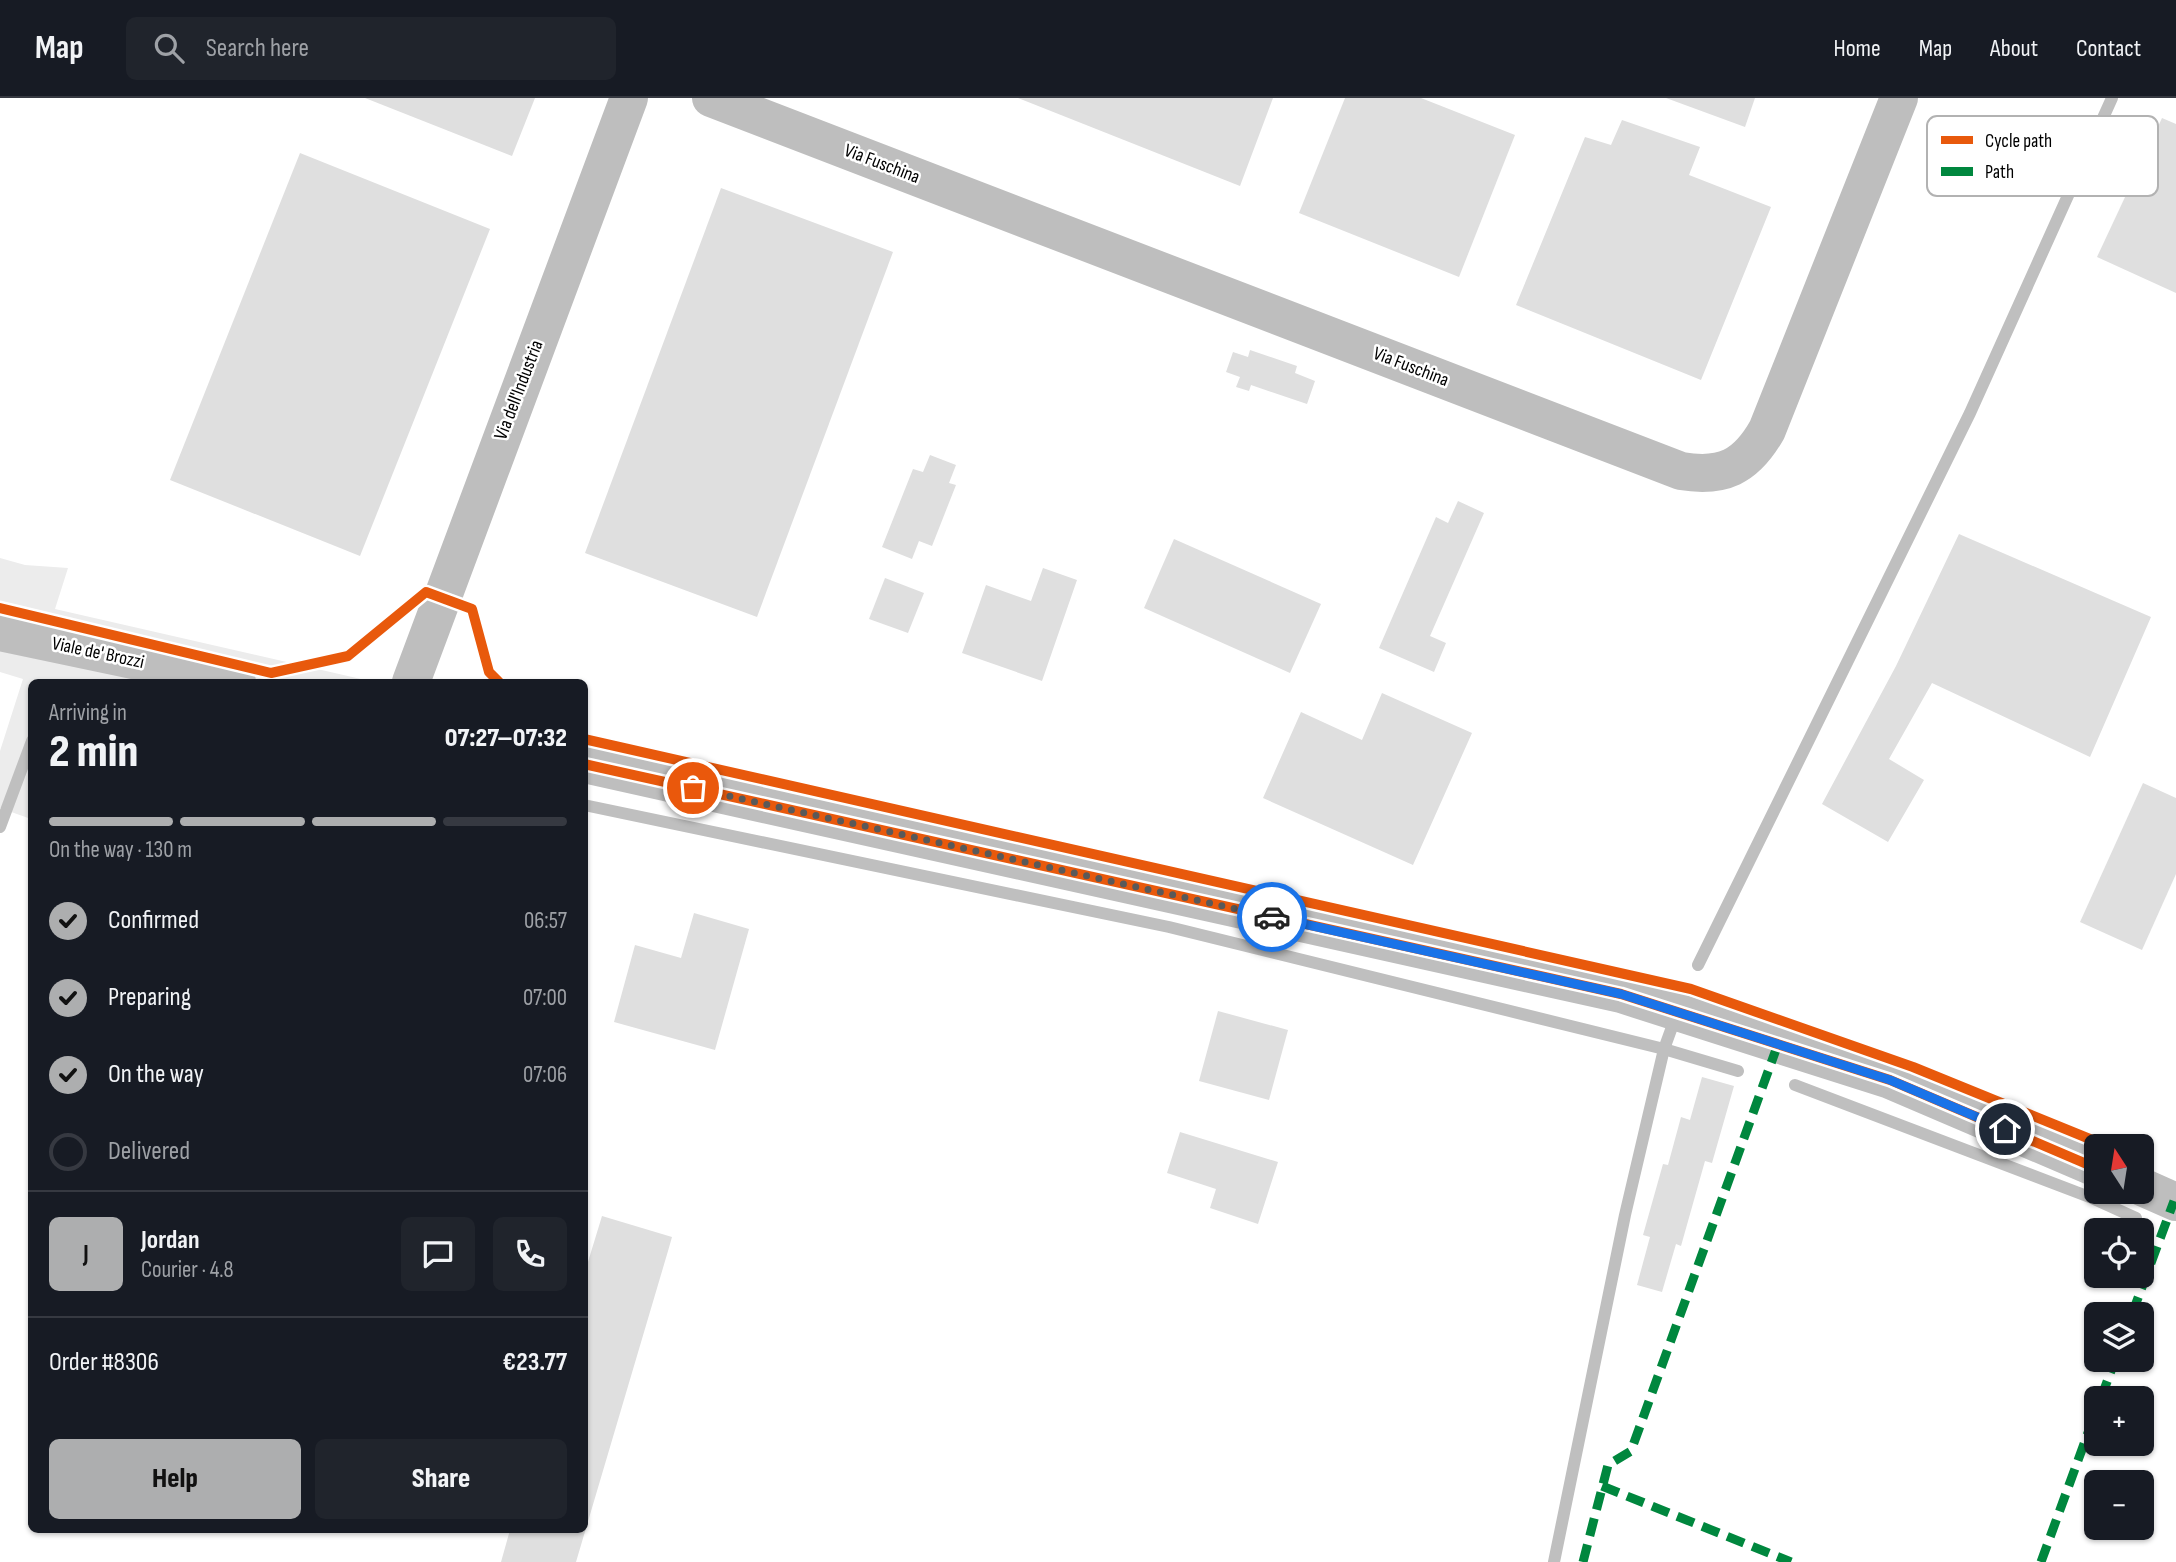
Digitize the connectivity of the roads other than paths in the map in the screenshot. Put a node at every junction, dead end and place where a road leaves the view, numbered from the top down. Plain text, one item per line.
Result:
1 (629, 98) edge
2 (711, 98) edge
3 (1899, 98) edge
4 (0, 632) edge
5 (223, 679) edge
6 (412, 679) edge
7 (588, 765) edge
8 (2084, 1163) edge
9 (2154, 1192) edge
10 (2176, 1202) edge

1 - 6 street, Via dell'Industria
2 - 3 street, Via Fuschina
4 - 5 street, Viale de' Brozzi
7 - 8 street
9 - 10 street

